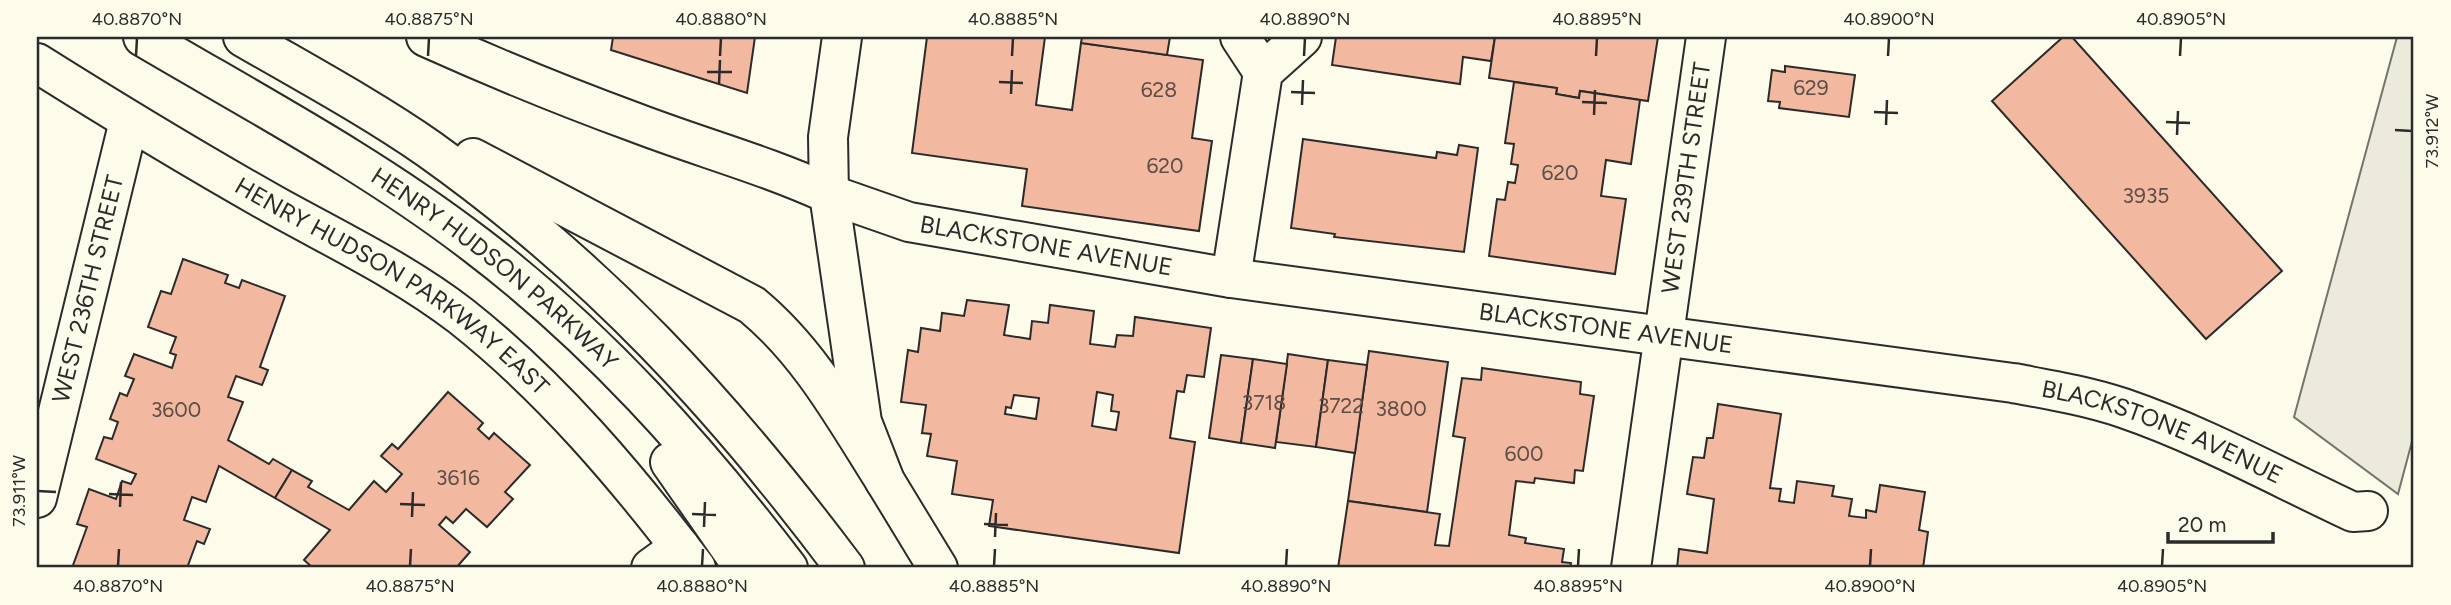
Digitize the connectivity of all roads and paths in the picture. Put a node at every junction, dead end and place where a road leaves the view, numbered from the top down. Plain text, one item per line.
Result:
1 (143, 37) edge
2 (243, 37) edge
3 (426, 37) edge
4 (842, 37) edge
5 (1240, 37) edge
6 (1302, 37) edge
7 (1706, 37) edge
8 (37, 63) edge
9 (292, 65) junction
10 (1263, 72) junction
11 (129, 121) junction
12 (829, 194) junction
13 (1231, 278) junction
14 (545, 300) junction
15 (1663, 337) junction
16 (885, 481) junction
17 (37, 498) edge
18 (2368, 511) dead end
19 (676, 561) edge
20 (744, 568) edge
21 (788, 568) edge
22 (845, 568) edge
23 (938, 568) edge
24 (1631, 568) edge

1 - 14 main road, HENRY HUDSON PARKWAY
2 - 9 main road, HENRY HUDSON PARKWAY
3 - 12 main road, BLACKSTONE AVENUE
4 - 12 main road
5 - 10 main road
6 - 10 main road
7 - 15 main road, WEST 239TH STREET
8 - 11 main road, HENRY HUDSON PARKWAY EAST
9 - 16 main road
9 - 22 main road, HENRY HUDSON PARKWAY
10 - 13 main road
11 - 17 main road, WEST 236TH STREET
11 - 19 main road, HENRY HUDSON PARKWAY EAST
12 - 13 main road, BLACKSTONE AVENUE
12 - 16 main road
13 - 15 main road, BLACKSTONE AVENUE
14 - 20 main road
14 - 21 main road, HENRY HUDSON PARKWAY
15 - 18 main road, BLACKSTONE AVENUE
15 - 24 main road, WEST 239TH STREET
16 - 23 main road

